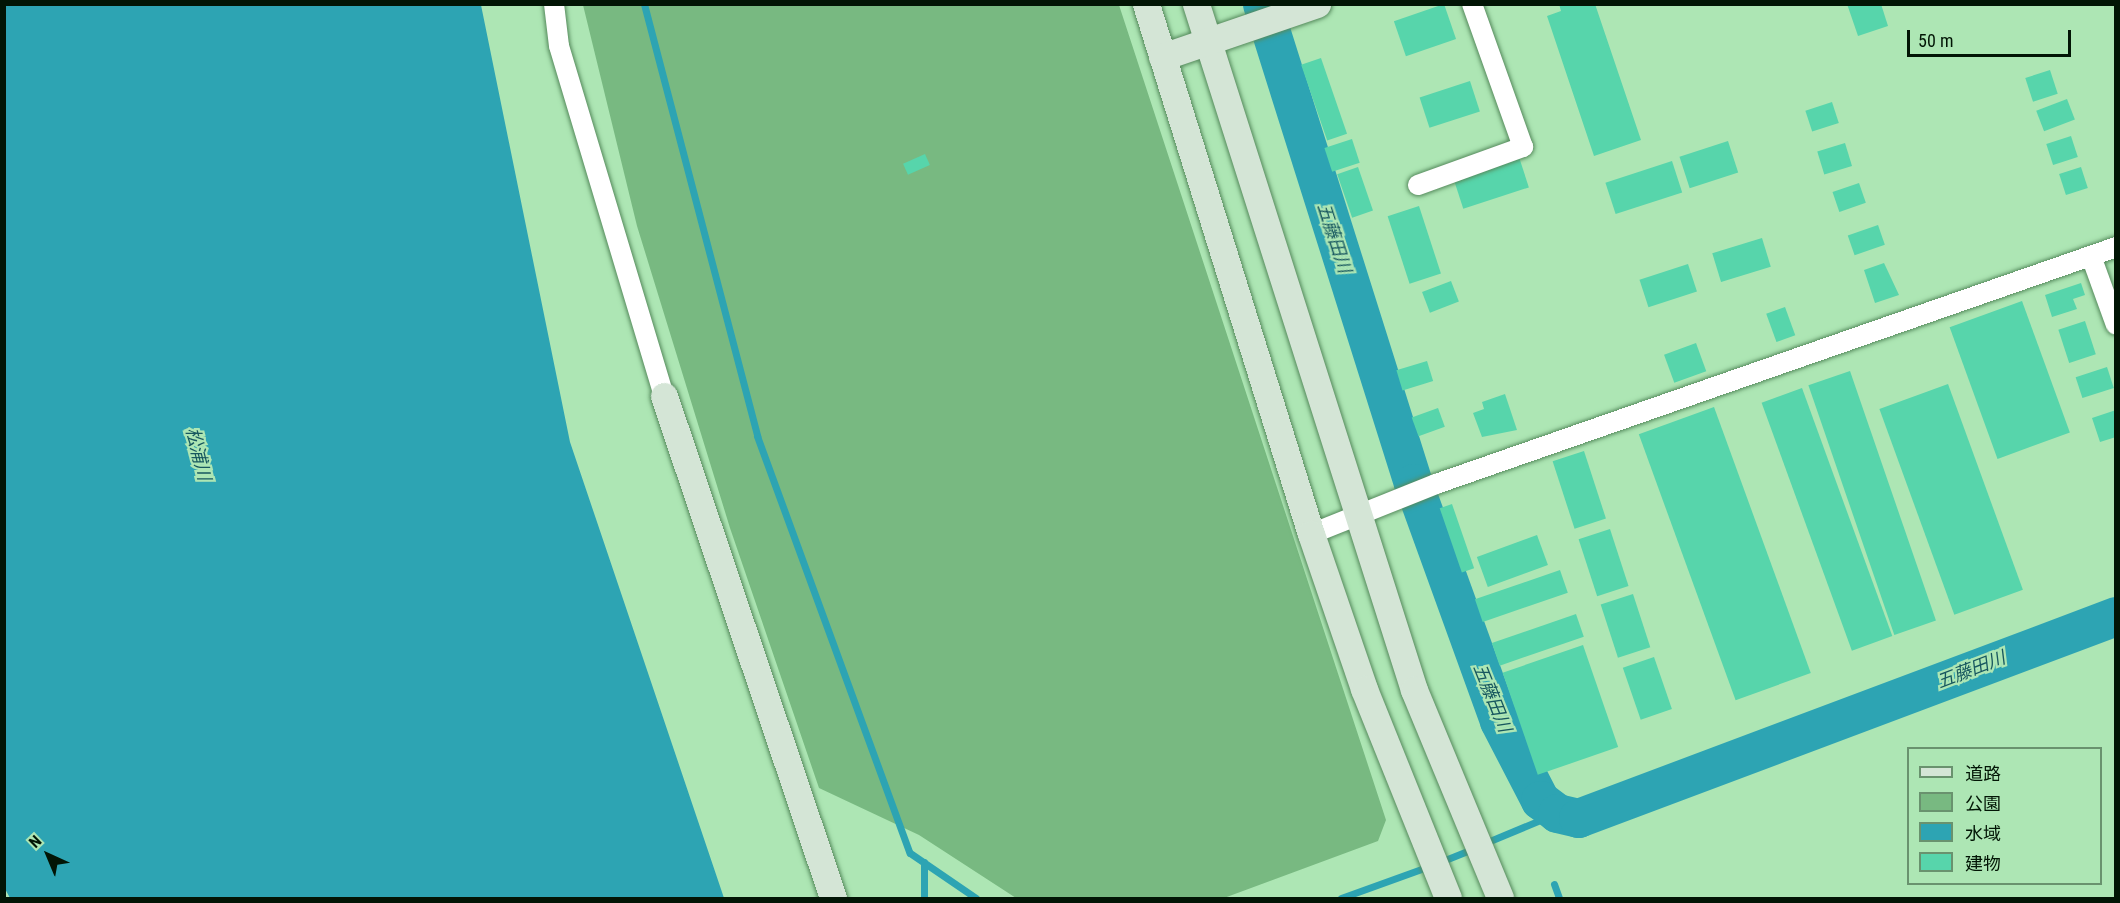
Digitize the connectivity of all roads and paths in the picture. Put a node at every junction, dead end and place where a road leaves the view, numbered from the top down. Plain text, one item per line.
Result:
1 (554, 4) edge
2 (1146, 4) edge
3 (1196, 4) edge
4 (1317, 4) edge
5 (1472, 4) edge
6 (1207, 42) junction
7 (1162, 57) junction
8 (1418, 185) dead end
9 (2115, 247) edge
10 (2091, 256) junction
11 (2115, 325) edge
12 (663, 396) joint
13 (1355, 517) junction
14 (1311, 534) junction
15 (1497, 890) edge
16 (833, 898) edge
17 (1448, 898) edge

1 - 12 street
2 - 7 street
3 - 6 street
4 - 6 street
5 - 8 street
6 - 7 street
6 - 13 street
7 - 14 street
9 - 10 street
10 - 11 street
10 - 13 street
12 - 16 street
13 - 14 street
13 - 15 street
14 - 17 street

